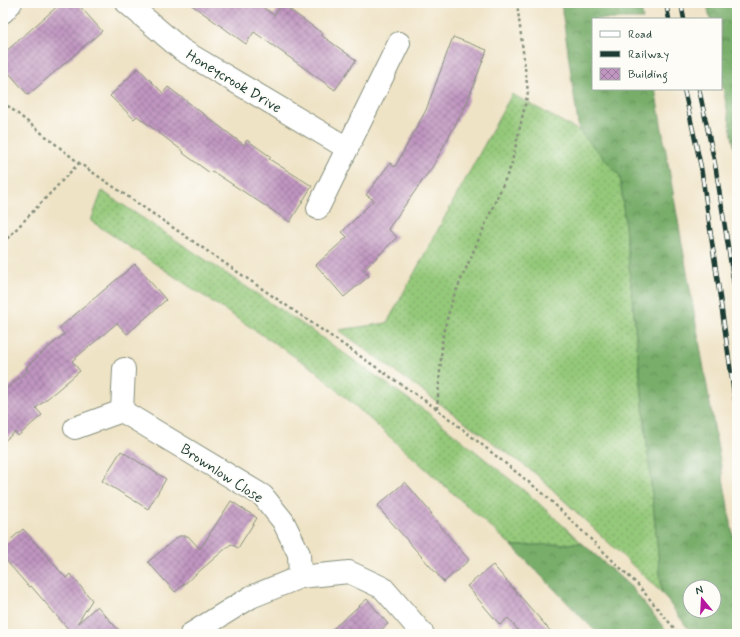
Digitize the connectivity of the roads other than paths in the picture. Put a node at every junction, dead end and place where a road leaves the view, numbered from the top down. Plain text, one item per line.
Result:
1 (11, 3) edge
2 (127, 3) edge
3 (3, 12) edge
4 (399, 43) dead end
5 (347, 148) junction
6 (318, 208) dead end
7 (124, 369) dead end
8 (122, 411) junction
9 (75, 428) dead end
10 (300, 577) junction
11 (191, 634) edge
12 (423, 634) edge

1 - 3 street
2 - 5 street, Honeycrook Drive
4 - 5 street
5 - 6 street
7 - 8 street
8 - 9 street
8 - 10 street, Brownlow Close
10 - 11 street
10 - 12 street

